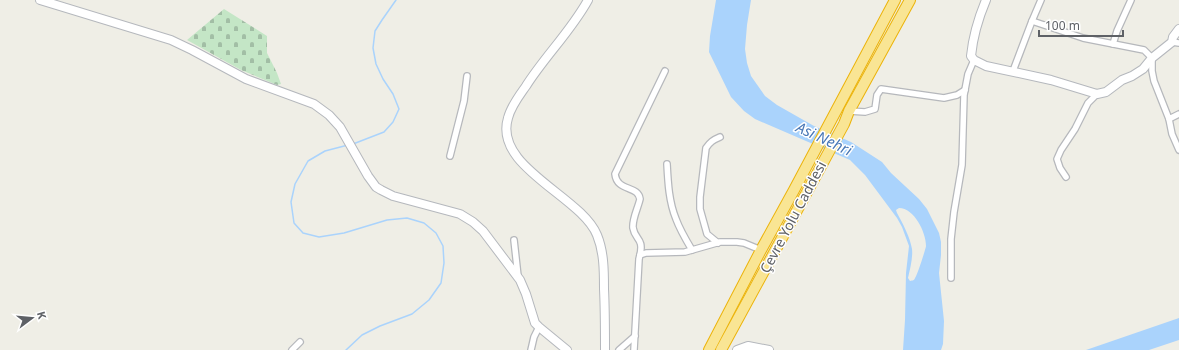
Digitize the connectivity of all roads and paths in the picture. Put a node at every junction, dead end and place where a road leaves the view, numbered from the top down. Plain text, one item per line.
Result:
1 (40, 0) edge
2 (588, 0) edge
3 (895, 0) edge
4 (910, 0) edge
5 (986, 0) edge
6 (1042, 0) edge
7 (1131, 0) edge
8 (1032, 21) junction
9 (1179, 29) edge
10 (1176, 43) edge
11 (1113, 44) junction
12 (1152, 58) junction
13 (974, 60) junction
14 (665, 70) dead end
15 (1013, 71) junction
16 (467, 76) dead end
17 (965, 90) junction
18 (1097, 94) junction
19 (849, 111) junction
20 (1179, 114) edge
21 (1169, 119) junction
22 (720, 137) dead end
23 (1179, 150) edge
24 (450, 156) dead end
25 (667, 164) dead end
26 (1066, 177) dead end
27 (514, 240) dead end
28 (718, 243) junction
29 (692, 250) junction
30 (760, 250) junction
31 (640, 255) junction
32 (518, 276) junction
33 (951, 278) dead end
34 (539, 327) junction
35 (635, 336) junction
36 (300, 342) dead end
37 (292, 350) edge
38 (531, 350) edge
39 (566, 350) edge
40 (605, 350) edge
41 (619, 350) edge
42 (634, 350) edge
43 (709, 350) edge
44 (721, 350) edge
45 (737, 350) edge
46 (769, 350) edge

1 - 32 street
2 - 40 street
3 - 30 highway, Çevre Yolu Caddesi
4 - 19 highway, Çevre Yolu Caddesi
5 - 13 street
6 - 8 street
7 - 11 street
8 - 11 street
8 - 15 street
9 - 10 street
10 - 12 street
11 - 12 street
12 - 18 street
12 - 21 street
13 - 15 street
13 - 17 street
14 - 31 street
15 - 18 street
16 - 24 street
17 - 19 street
17 - 33 street
18 - 26 street
19 - 44 highway, Çevre Yolu Caddesi
20 - 21 street
21 - 23 street
22 - 28 street
25 - 29 street
27 - 32 street
28 - 29 street
28 - 30 street
29 - 31 street
30 - 43 highway, Çevre Yolu Caddesi
31 - 35 street
32 - 34 street
34 - 38 street
34 - 39 street
35 - 41 street
35 - 42 street
36 - 37 street
45 - 46 street

